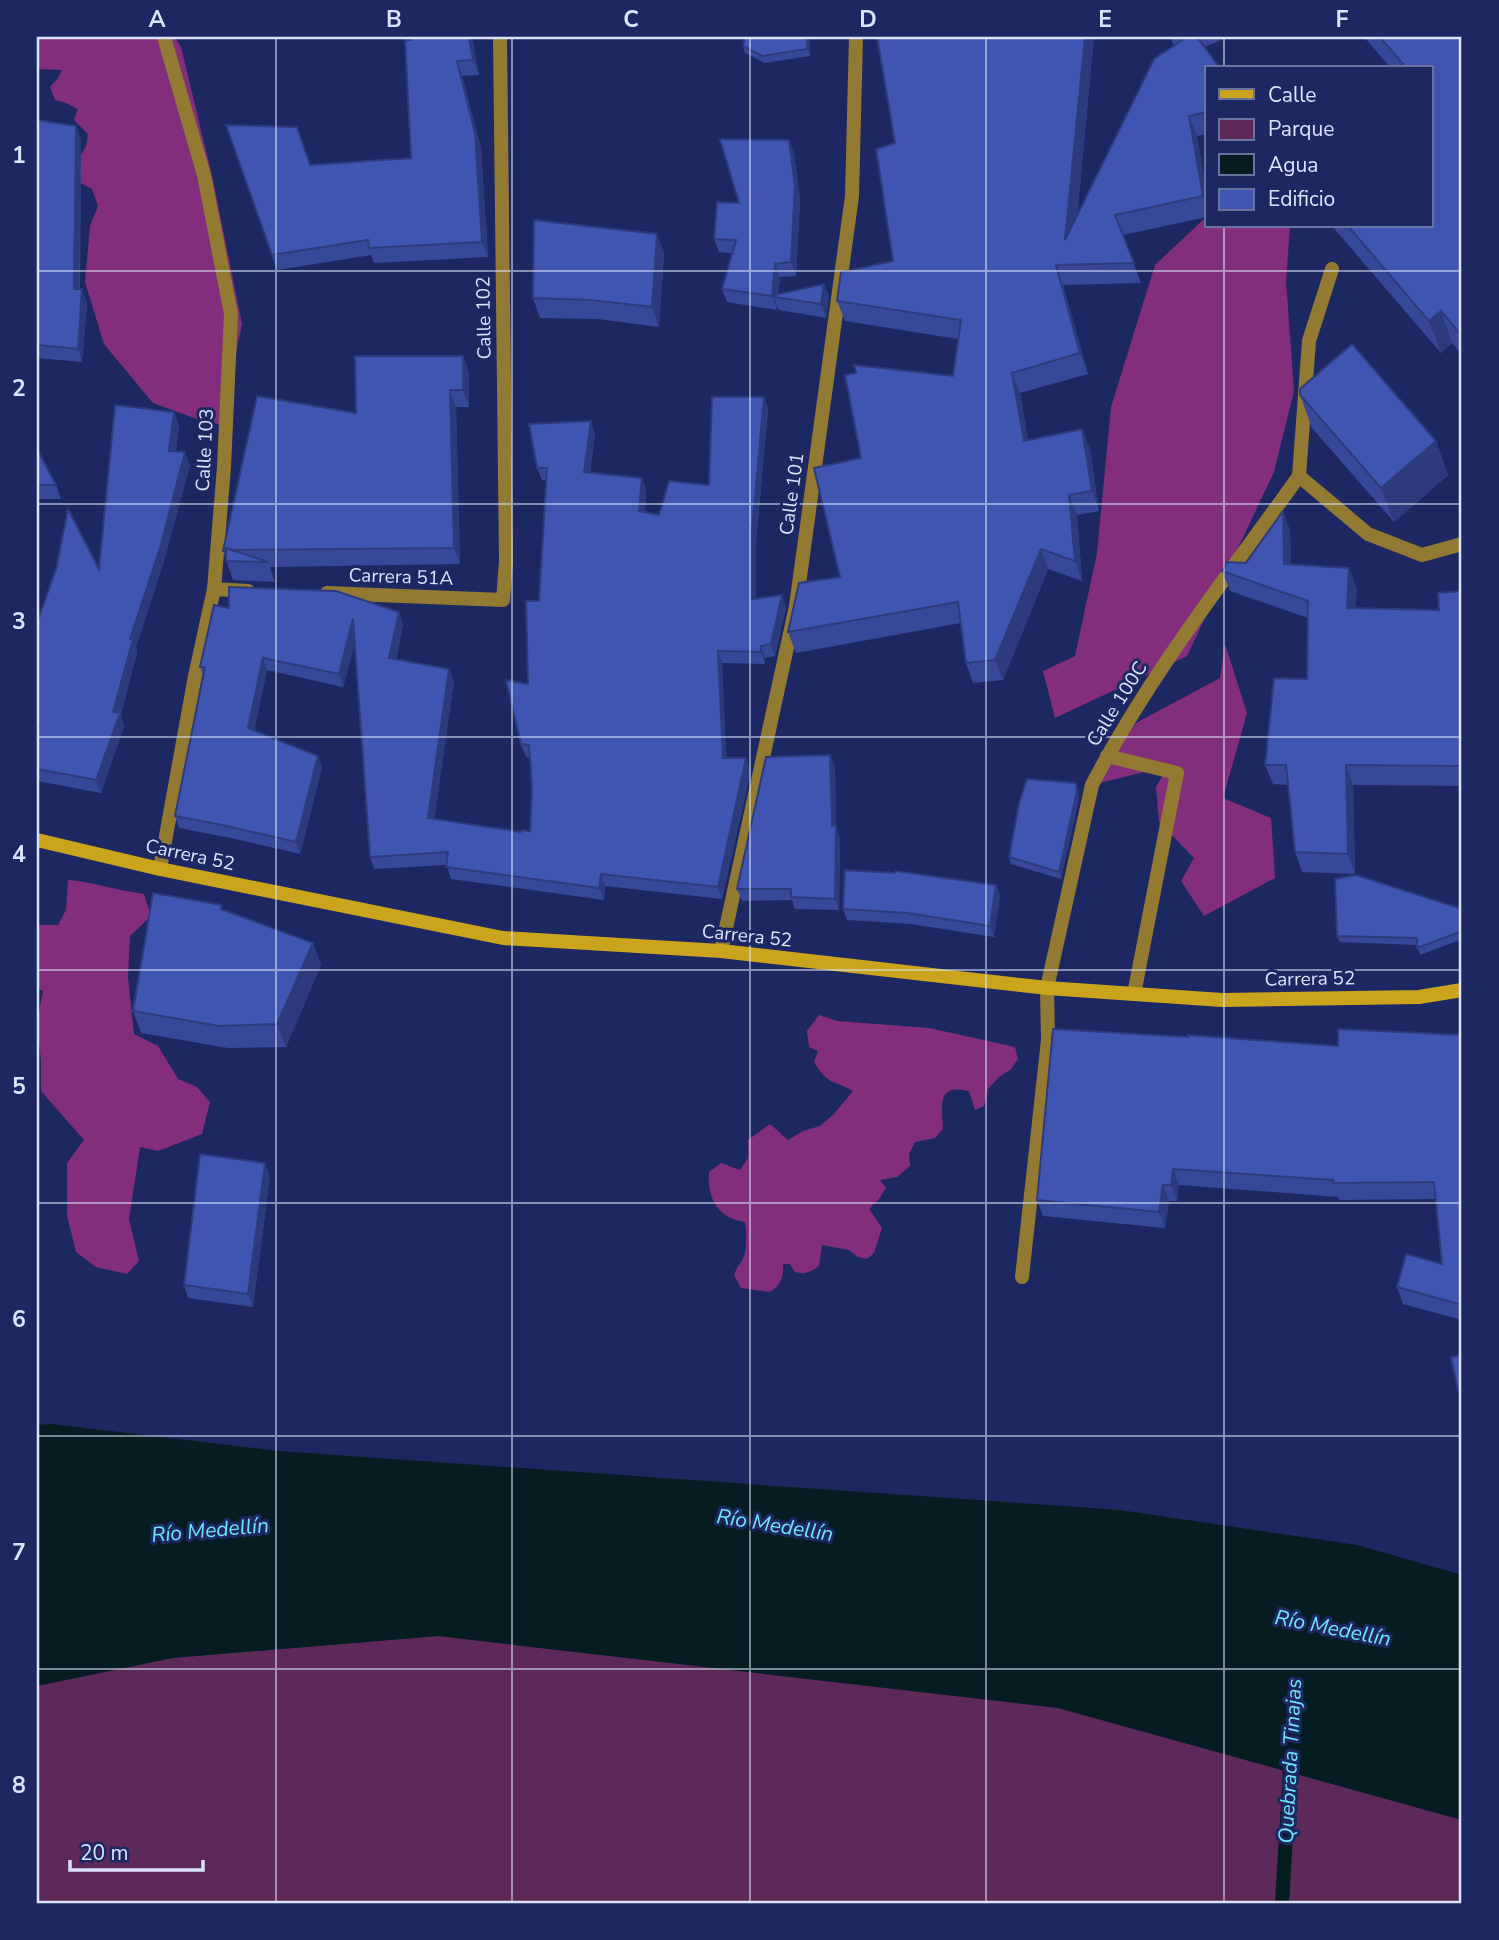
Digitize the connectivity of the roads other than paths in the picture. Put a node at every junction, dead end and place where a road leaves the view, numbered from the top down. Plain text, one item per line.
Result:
1 (164, 37) edge
2 (500, 37) edge
3 (856, 37) edge
4 (1332, 269) dead end
5 (1299, 476) junction
6 (1462, 544) edge
7 (214, 590) junction
8 (269, 592) edge
9 (310, 593) edge
10 (503, 600) joint
11 (1107, 756) junction
12 (37, 840) edge
13 (160, 869) junction
14 (722, 951) junction
15 (1047, 988) junction
16 (1462, 990) edge
17 (1134, 994) junction
18 (1022, 1277) dead end

1 - 7 street, Calle 103
2 - 10 street, Calle 102
3 - 14 street, Calle 101
4 - 5 street
5 - 6 street
5 - 11 street, Calle 100C
7 - 8 street
7 - 13 street, Calle 103
9 - 10 street, Carrera 51A
11 - 15 street, Calle 100C
11 - 17 street
12 - 13 main road, Carrera 52
13 - 14 main road, Carrera 52
14 - 15 main road, Carrera 52
15 - 17 main road, Carrera 52
15 - 18 street, Calle 100C
16 - 17 main road, Carrera 52

